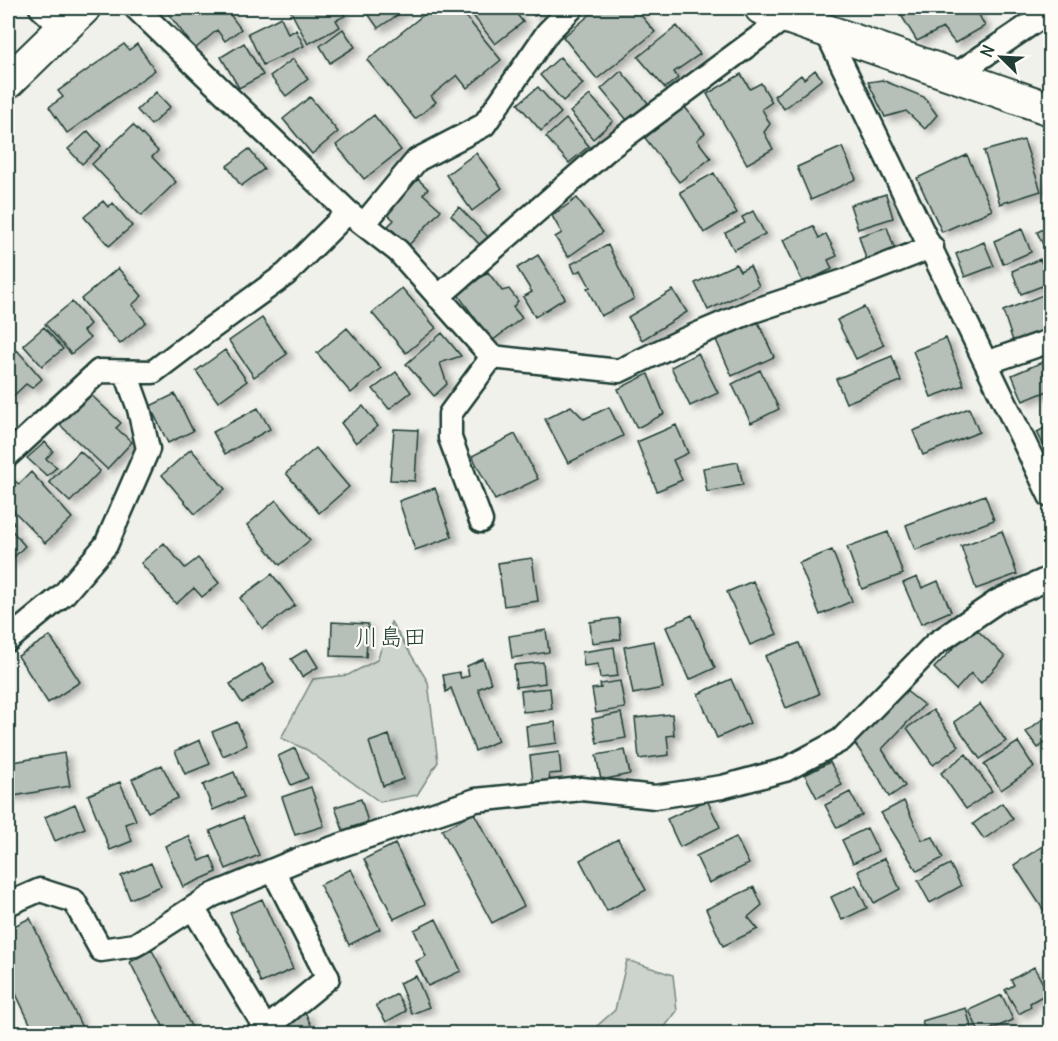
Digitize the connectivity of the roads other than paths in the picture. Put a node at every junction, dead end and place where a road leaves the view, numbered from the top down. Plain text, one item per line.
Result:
1 (136, 8) edge
2 (572, 8) edge
3 (1050, 11) edge
4 (63, 14) edge
5 (797, 16) edge
6 (954, 76) junction
7 (8, 82) edge
8 (1050, 109) edge
9 (356, 218) junction
10 (932, 248) junction
11 (438, 297) junction
12 (1050, 341) edge
13 (492, 357) junction
14 (986, 363) junction
15 (126, 373) junction
16 (8, 455) edge
17 (1050, 496) edge
18 (481, 521) dead end
19 (1050, 578) edge
20 (8, 640) edge
21 (273, 870) junction
22 (8, 904) edge
23 (193, 908) junction

1 - 9 street
2 - 9 street
3 - 6 street
4 - 7 street
5 - 6 street
5 - 10 street
5 - 11 street
6 - 8 street
9 - 11 street
9 - 15 street
10 - 13 street
10 - 14 street
11 - 13 street
12 - 14 street
13 - 18 street
14 - 17 street
15 - 16 street
15 - 20 street
19 - 21 street
21 - 23 street
21 - 23 street
22 - 23 street

